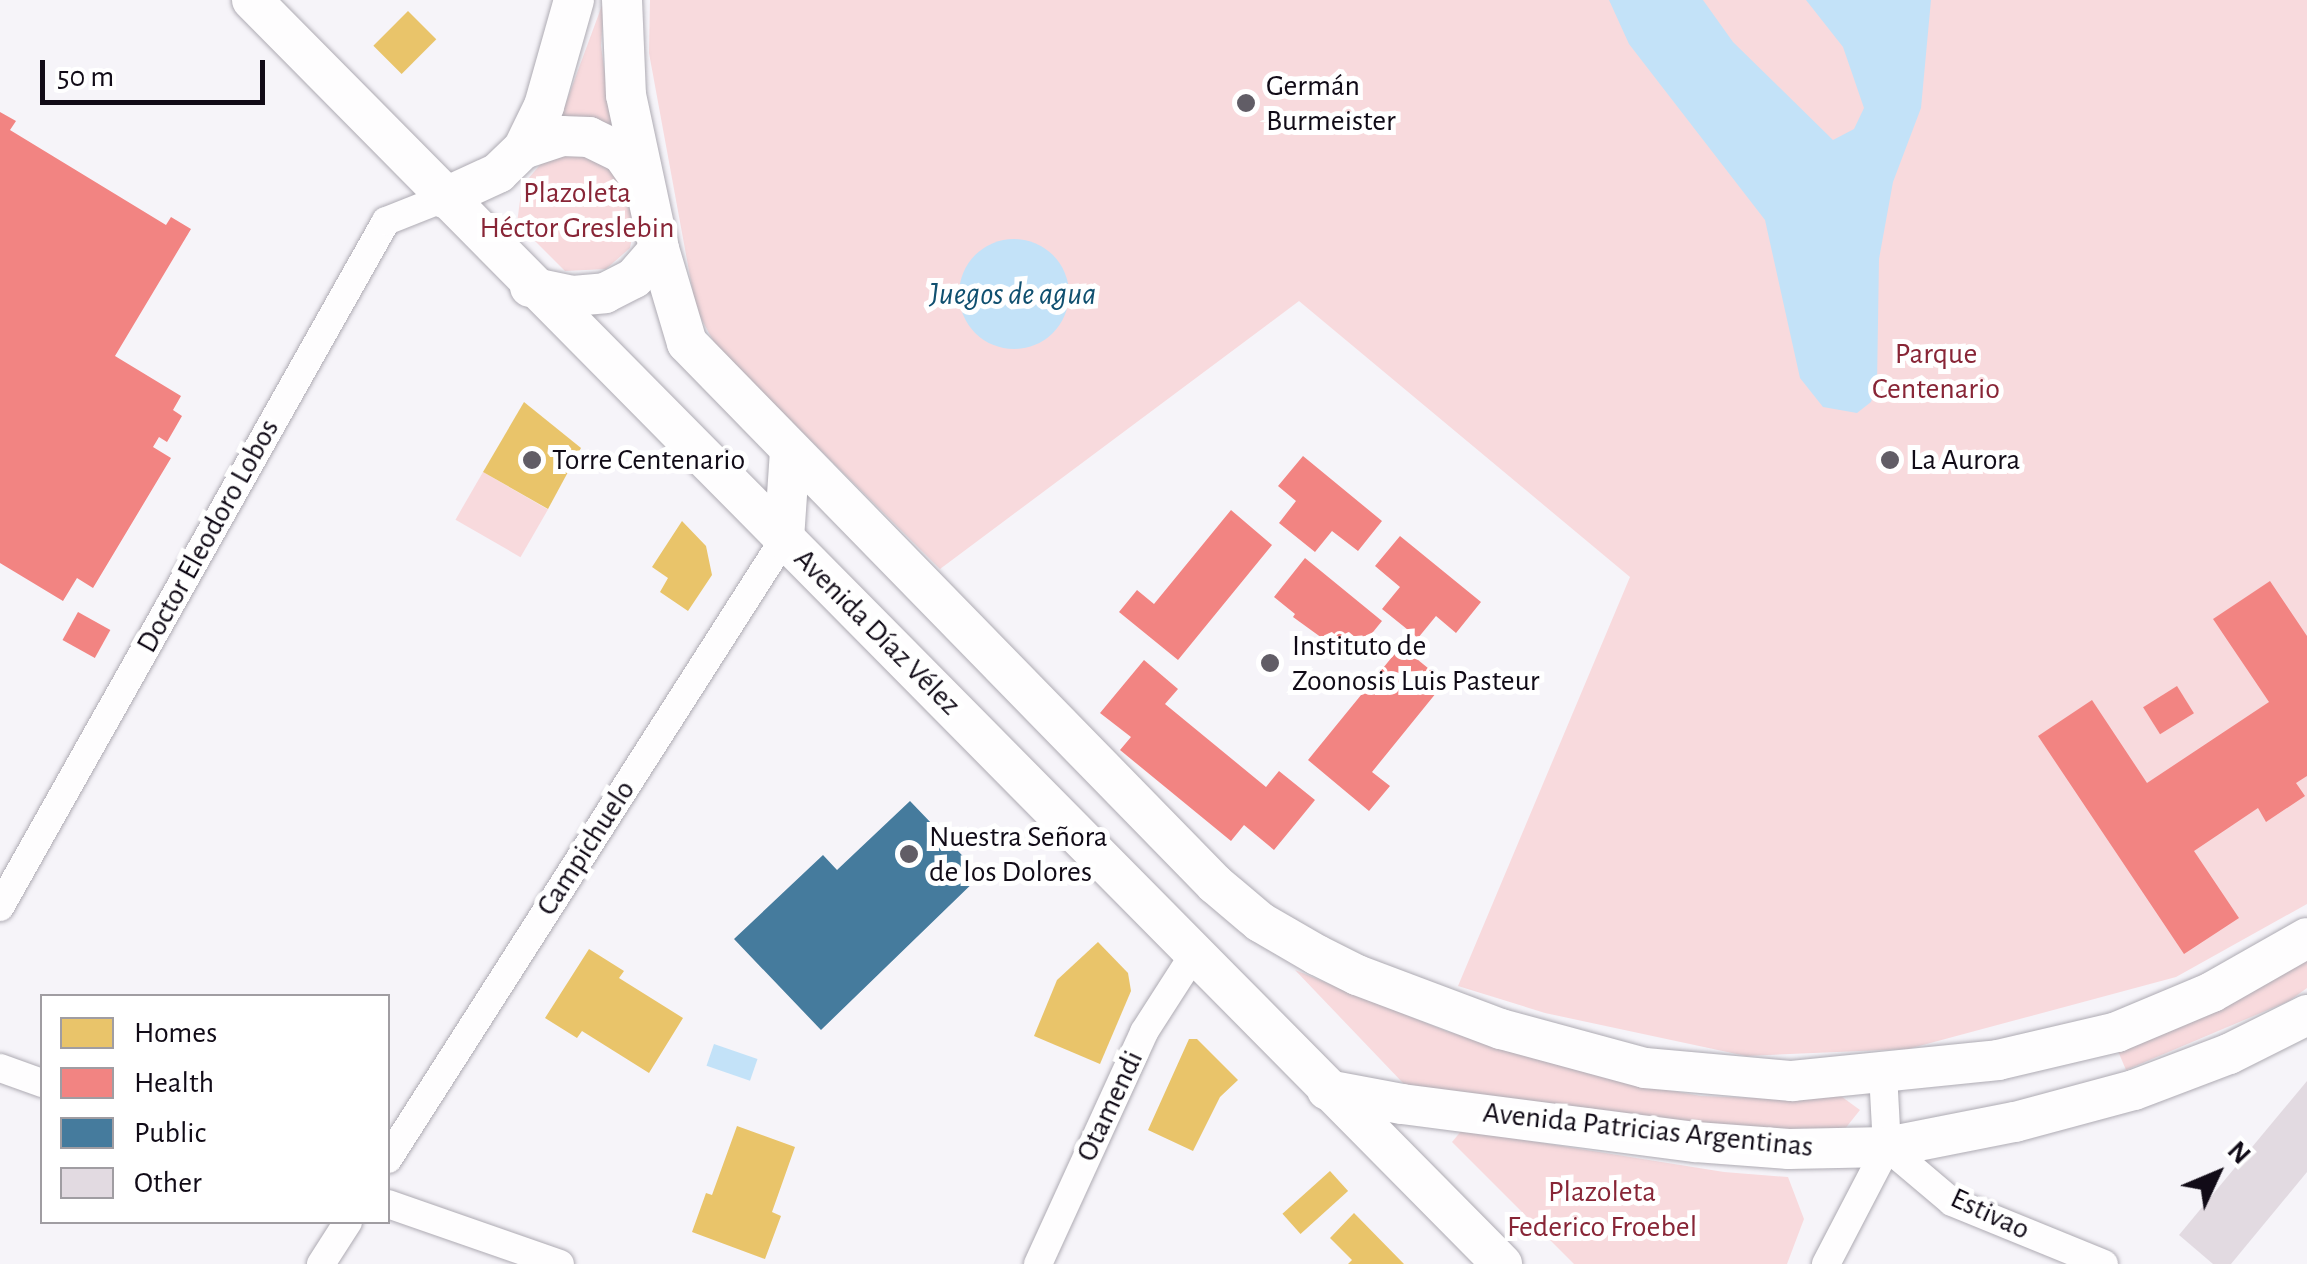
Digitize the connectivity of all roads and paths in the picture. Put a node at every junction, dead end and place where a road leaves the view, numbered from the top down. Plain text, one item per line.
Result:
1 (252, 0) edge
2 (574, 0) edge
3 (622, 0) edge
4 (523, 149) junction
5 (444, 198) junction
6 (650, 199) junction
7 (659, 250) junction
8 (530, 286) junction
9 (790, 451) junction
10 (784, 539) junction
11 (0, 906) edge
12 (2307, 938) edge
13 (1290, 940) junction
14 (1194, 954) junction
15 (2307, 1014) edge
16 (0, 1068) edge
17 (1883, 1074) junction
18 (40, 1082) edge
19 (1328, 1090) junction
20 (1887, 1147) junction
21 (390, 1155) edge
22 (390, 1205) edge
23 (347, 1224) edge
24 (321, 1264) edge
25 (560, 1264) edge
26 (1038, 1264) edge
27 (1502, 1264) edge
28 (1826, 1264) edge
29 (2104, 1264) edge

1 - 5 main road, Avenida Díaz Vélez
2 - 4 main road
3 - 6 main road
4 - 5 main road
4 - 6 main road
5 - 8 main road, Avenida Díaz Vélez
5 - 11 street, Doctor Eleodoro Lobos
6 - 7 main road
7 - 8 main road
7 - 9 main road
8 - 10 main road, Avenida Díaz Vélez
9 - 10 main road
9 - 13 main road
10 - 14 main road, Avenida Díaz Vélez
10 - 21 street, Campichuelo
12 - 17 main road, Avenida Patricias Argentinas
13 - 14 main road
13 - 17 main road, Avenida Patricias Argentinas
14 - 19 main road, Avenida Díaz Vélez
14 - 26 street, Otamendi
15 - 20 main road, Avenida Patricias Argentinas
16 - 18 street
17 - 20 street
19 - 20 main road, Avenida Patricias Argentinas
19 - 27 main road, Avenida Díaz Vélez
20 - 28 street
20 - 29 street, Estivao
22 - 25 street
23 - 24 street

